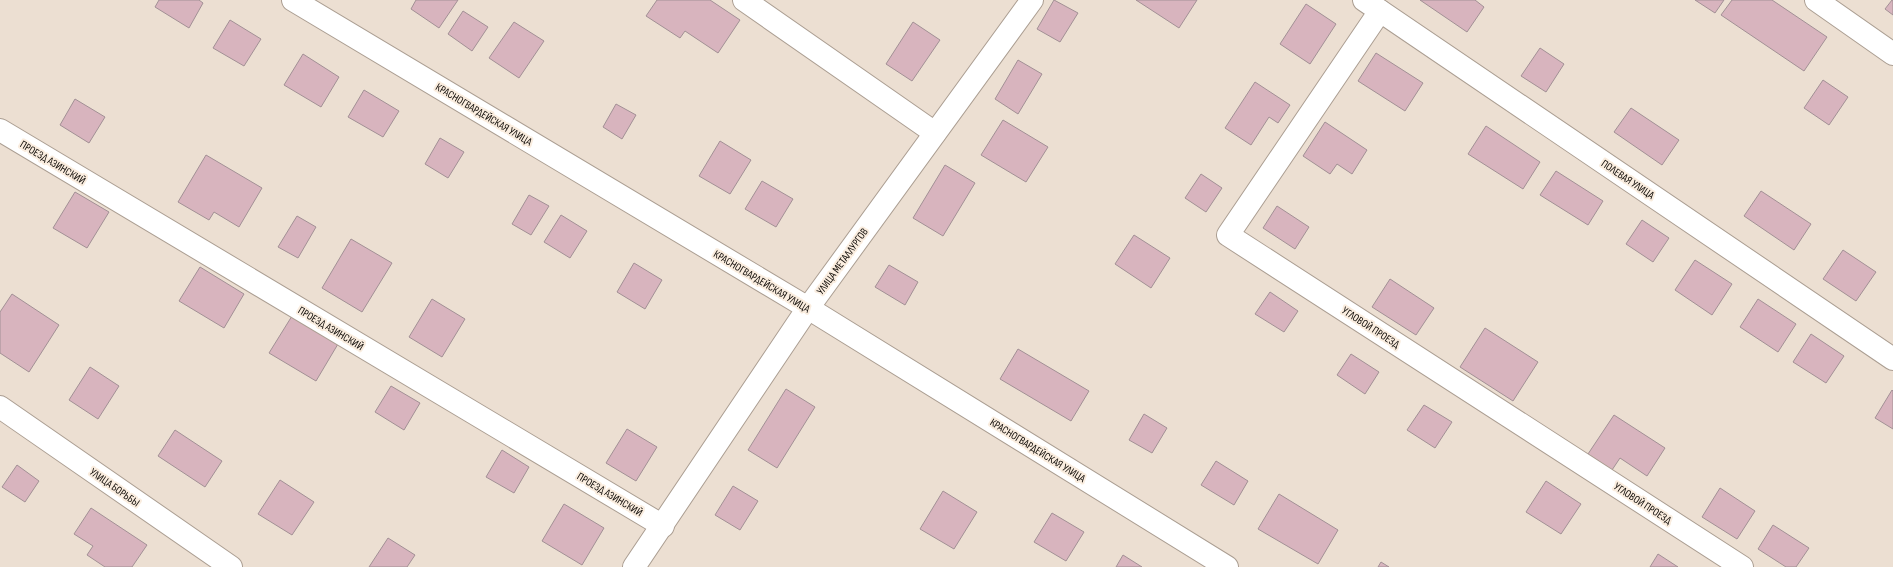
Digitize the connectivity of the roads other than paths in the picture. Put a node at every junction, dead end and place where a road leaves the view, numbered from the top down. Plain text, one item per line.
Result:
1 (293, 0) edge
2 (744, 0) edge
3 (1032, 0) edge
4 (1816, 0) edge
5 (1372, 5) edge
6 (1893, 54) edge
7 (0, 130) edge
8 (935, 133) junction
9 (808, 308) junction
10 (1893, 359) edge
11 (0, 408) edge
12 (663, 526) junction
13 (231, 567) edge
14 (634, 567) edge
15 (1227, 567) edge
16 (1742, 567) edge

1 - 9 street, КРАСНОГВАРДЕЙСКАЯ УЛИЦА
2 - 8 street
3 - 8 street, УЛИЦА МЕТАЛЛУРГОВ
4 - 6 street
5 - 10 street, ПОЛЕВАЯ УЛИЦА
5 - 16 street, УГЛОВОЙ ПРОЕЗД
7 - 12 street, ПРОЕЗД АЗИНСКИЙ
8 - 9 street, УЛИЦА МЕТАЛЛУРГОВ
9 - 12 street, УЛИЦА МЕТАЛЛУРГОВ
9 - 15 street, КРАСНОГВАРДЕЙСКАЯ УЛИЦА
11 - 13 street, УЛИЦА БОРЬБЫ
12 - 14 street, УЛИЦА МЕТАЛЛУРГОВ

